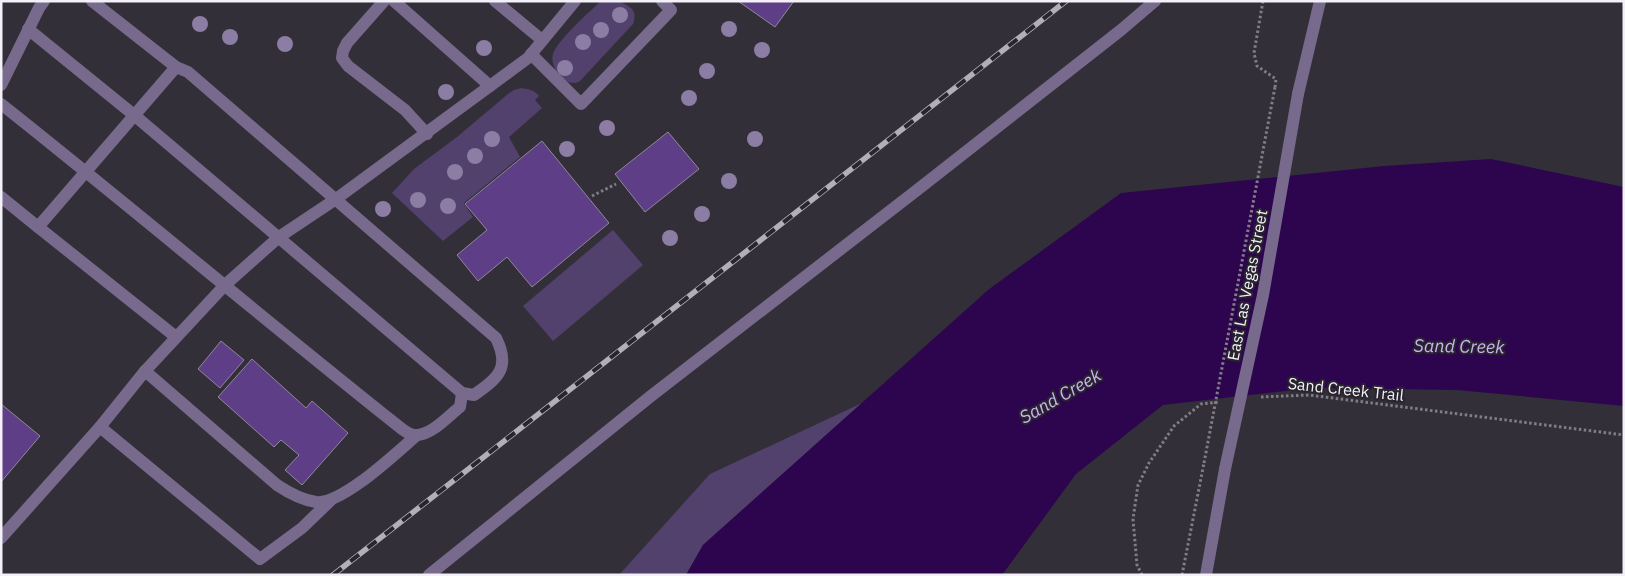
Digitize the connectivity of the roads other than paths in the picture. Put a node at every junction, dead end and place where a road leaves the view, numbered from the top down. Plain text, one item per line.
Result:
1 (44, 1) edge
2 (92, 1) edge
3 (384, 1) edge
4 (394, 1) edge
5 (494, 1) edge
6 (575, 1) edge
7 (662, 1) edge
8 (1155, 1) edge
9 (1320, 1) edge
10 (28, 29) junction
11 (542, 40) junction
12 (531, 54) junction
13 (176, 66) junction
14 (1, 85) edge
15 (490, 86) junction
16 (1, 104) edge
17 (134, 115) junction
18 (427, 134) junction
19 (86, 172) junction
20 (1, 197) edge
21 (336, 199) junction
22 (38, 227) junction
23 (279, 237) junction
24 (225, 285) junction
25 (176, 337) junction
26 (145, 371) junction
27 (462, 393) junction
28 (100, 427) junction
29 (417, 435) junction
30 (333, 499) junction
31 (1, 538) edge
32 (430, 575) edge
33 (1206, 575) edge

1 - 10 street
2 - 13 street
3 - 18 street
4 - 15 street
5 - 11 street
6 - 11 street
7 - 12 street
8 - 32 street
9 - 33 street, East Las Vegas Street, bridge
10 - 14 street
10 - 17 street
11 - 12 street
12 - 15 street
13 - 17 street
13 - 21 street
15 - 18 street
16 - 19 street
17 - 19 street
17 - 23 street
18 - 21 street
19 - 22 street
19 - 24 street
20 - 22 street
21 - 23 street
21 - 27 street
22 - 25 street
23 - 24 street
23 - 27 street
24 - 25 street
24 - 29 street
25 - 26 street
26 - 28 street
26 - 30 street
27 - 29 street
28 - 30 street
28 - 31 street
29 - 30 street

